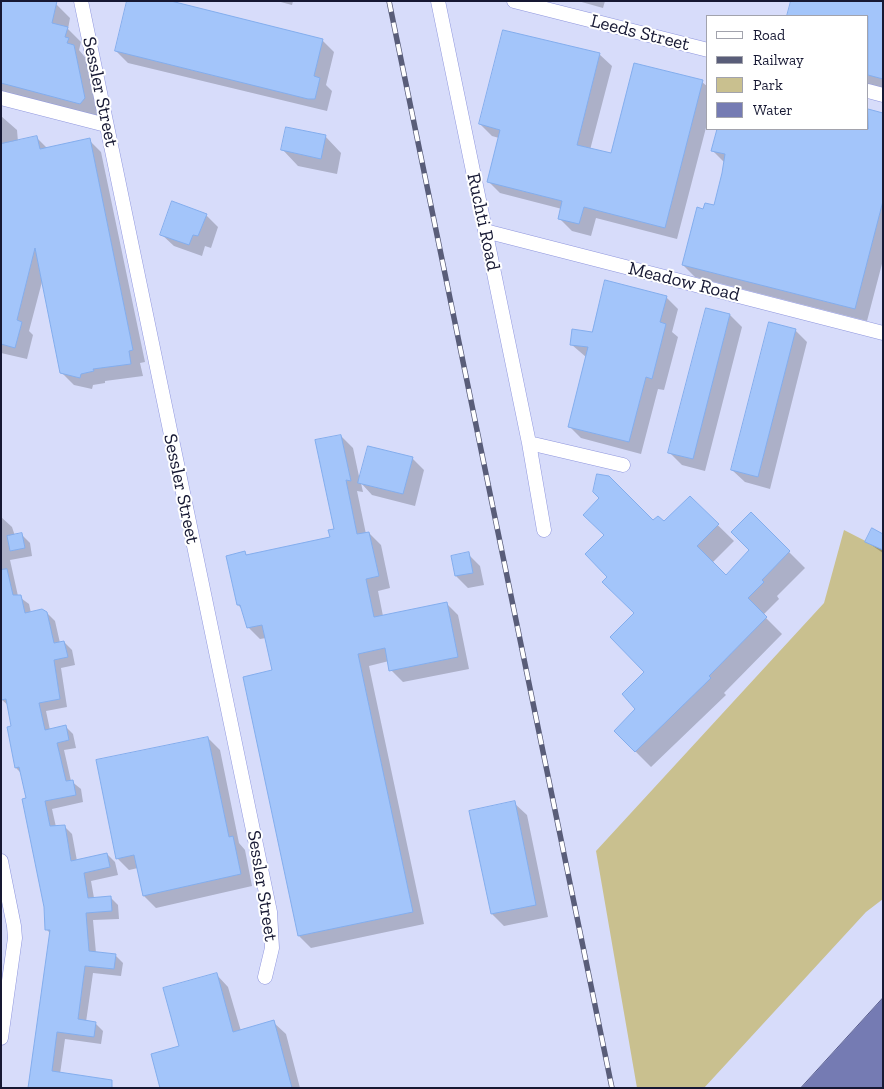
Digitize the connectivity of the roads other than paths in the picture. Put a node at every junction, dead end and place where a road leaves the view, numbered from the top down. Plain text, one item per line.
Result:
1 (81, 1) edge
2 (438, 1) edge
3 (514, 1) edge
4 (706, 49) edge
5 (869, 91) edge
6 (883, 95) edge
7 (1, 98) edge
8 (106, 124) junction
9 (485, 231) junction
10 (883, 333) edge
11 (529, 442) junction
12 (623, 465) dead end
13 (544, 530) dead end
14 (1, 861) edge
15 (265, 977) dead end
16 (1, 1038) edge

1 - 8 street, Sessler Street
2 - 9 street, Ruchti Road
3 - 4 street, Leeds Street
5 - 6 street
7 - 8 street
8 - 15 street, Sessler Street
9 - 10 street, Meadow Road
9 - 11 street, Ruchti Road
11 - 12 street
11 - 13 street, Ruchti Road
14 - 16 street

